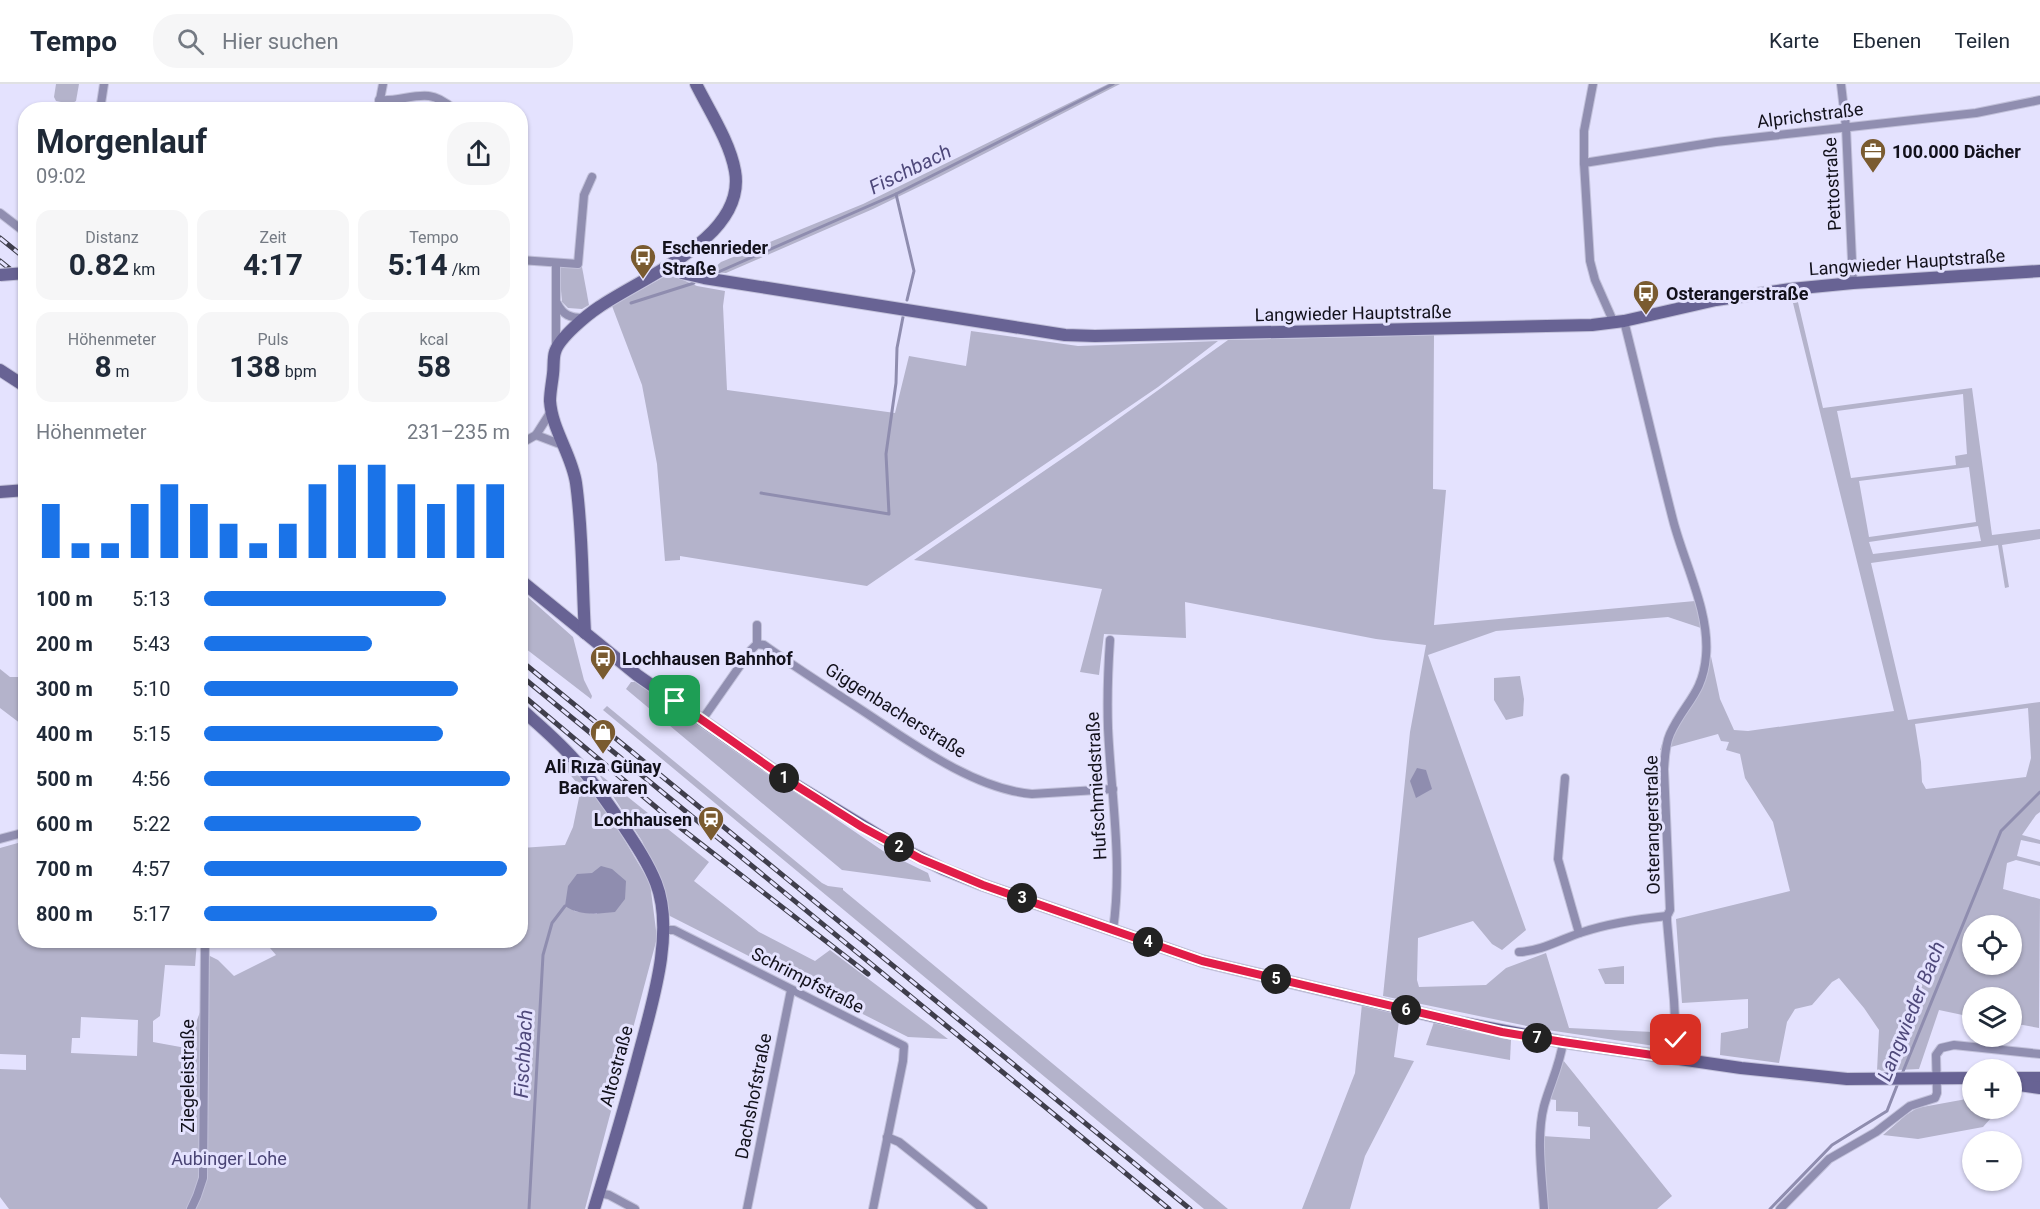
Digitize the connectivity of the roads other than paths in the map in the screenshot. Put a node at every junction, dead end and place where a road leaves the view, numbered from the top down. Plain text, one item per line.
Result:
1 (104, 84) edge
2 (383, 84) edge
3 (696, 84) edge
4 (1593, 84) edge
5 (1841, 84) edge
6 (2040, 100) edge
7 (101, 102) edge
8 (380, 102) edge
9 (385, 102) edge
10 (444, 102) edge
11 (1846, 128) junction
12 (1584, 163) junction
13 (592, 177) dead end
14 (0, 213) edge
15 (18, 227) edge
16 (528, 261) edge
17 (675, 262) junction
18 (556, 264) junction
19 (2040, 272) edge
20 (18, 274) edge
21 (0, 275) edge
22 (1853, 283) junction
23 (557, 303) junction
24 (582, 318) junction
25 (1619, 322) junction
26 (555, 350) junction
27 (0, 370) edge
28 (18, 382) edge
29 (552, 410) junction
30 (536, 435) junction
31 (528, 440) edge
32 (565, 446) junction
33 (18, 491) edge
34 (0, 492) edge
35 (528, 587) edge
36 (583, 599) junction
37 (558, 611) junction
38 (757, 626) dead end
39 (585, 633) junction
40 (1110, 640) dead end
41 (757, 644) junction
42 (528, 715) edge
43 (702, 720) junction
44 (1565, 778) dead end
45 (1113, 789) junction
46 (18, 834) edge
47 (0, 839) edge
48 (1667, 916) junction
49 (663, 930) junction
50 (1113, 930) junction
51 (1580, 933) junction
52 (205, 948) edge
53 (1519, 952) dead end
54 (791, 990) junction
55 (1563, 1042) junction
56 (2040, 1054) edge
57 (1680, 1059) junction
58 (1943, 1078) junction
59 (2022, 1078) edge
60 (2040, 1078) edge
61 (1962, 1079) edge
62 (2022, 1085) edge
63 (2040, 1088) edge
64 (887, 1137) junction
65 (599, 1192) junction
66 (190, 1209) edge
67 (594, 1209) edge
68 (635, 1209) edge
69 (747, 1209) edge
70 (873, 1209) edge
71 (983, 1209) edge
72 (1544, 1209) edge
73 (1780, 1209) edge

1 - 7 street
2 - 8 street
3 - 17 main road
4 - 12 street, Osterangerstraße
5 - 11 street, Pettostraße
6 - 11 street, Alprichstraße
9 - 10 street
11 - 12 street, Alprichstraße
11 - 22 street, Pettostraße
12 - 25 street, Osterangerstraße
13 - 18 street
14 - 15 street
16 - 18 street
17 - 24 main road
17 - 25 main road, Langwieder Hauptstraße
18 - 23 street
19 - 22 main road, Langwieder Hauptstraße
20 - 21 main road, bridge
22 - 25 main road, Langwieder Hauptstraße
23 - 24 street
23 - 26 street
24 - 26 main road
25 - 48 street, Osterangerstraße
26 - 29 main road
27 - 28 main road
29 - 30 street
29 - 32 main road
30 - 31 street
30 - 32 street
32 - 36 main road
33 - 34 main road
35 - 37 main road
36 - 37 main road
36 - 39 main road
37 - 39 main road
38 - 41 street
39 - 43 main road
40 - 45 street, Hufschmiedstraße
41 - 43 street
41 - 45 street, Giggenbacherstraße
42 - 49 main road, Altostraße
43 - 50 main road
44 - 51 street
45 - 50 street, Hufschmiedstraße
46 - 47 street
48 - 51 street
48 - 57 street, Osterangerstraße
49 - 54 street, Schrimpfstraße
49 - 65 main road, Altostraße
50 - 55 main road
51 - 53 street
52 - 66 street, Ziegeleistraße
54 - 64 street, Schrimpfstraße
54 - 69 street, Dachshofstraße
55 - 57 main road
55 - 72 street
56 - 58 street
57 - 58 main road
58 - 61 main road
58 - 73 street
59 - 60 main road
62 - 63 main road
64 - 70 street
64 - 71 street
65 - 67 main road, Altostraße
65 - 68 street

